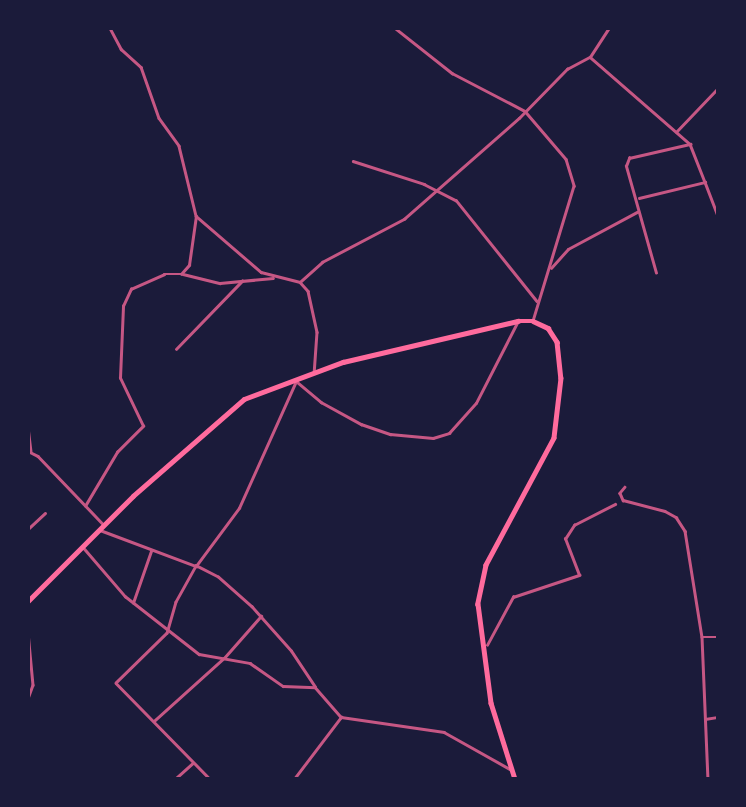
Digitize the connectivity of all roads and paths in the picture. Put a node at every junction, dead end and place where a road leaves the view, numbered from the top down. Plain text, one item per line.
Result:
1 (110, 28) edge
2 (395, 28) edge
3 (609, 28) edge
4 (590, 57) junction
5 (718, 88) edge
6 (525, 111) junction
7 (676, 132) junction
8 (690, 144) junction
9 (353, 161) dead end
10 (705, 182) junction
11 (437, 190) junction
12 (639, 198) junction
13 (637, 212) junction
14 (196, 216) junction
15 (718, 216) edge
16 (550, 270) junction
17 (656, 273) dead end
18 (181, 274) junction
19 (272, 278) junction
20 (242, 281) junction
21 (300, 282) junction
22 (538, 303) junction
23 (518, 321) junction
24 (533, 321) junction
25 (176, 349) dead end
26 (314, 372) junction
27 (296, 381) junction
28 (28, 427) edge
29 (30, 451) edge
30 (625, 487) dead end
31 (615, 504) dead end
32 (85, 506) junction
33 (45, 513) dead end
34 (102, 527) junction
35 (28, 529) edge
36 (83, 547) junction
37 (151, 551) junction
38 (196, 566) junction
39 (28, 601) edge
40 (133, 603) junction
41 (261, 616) junction
42 (28, 632) edge
43 (167, 633) junction
44 (702, 637) junction
45 (718, 637) edge
46 (487, 645) junction
47 (224, 658) junction
48 (315, 687) junction
49 (28, 699) edge
50 (341, 717) junction
51 (718, 717) edge
52 (705, 719) junction
53 (154, 721) junction
54 (193, 763) junction
55 (510, 769) junction
56 (175, 779) edge
57 (210, 779) edge
58 (294, 779) edge
59 (515, 779) edge
60 (708, 779) edge

1 - 14 street
2 - 6 street
3 - 4 street
4 - 6 street
4 - 7 street
5 - 7 street
6 - 11 street
6 - 16 street
7 - 8 street
8 - 10 street
8 - 12 street
9 - 11 street
10 - 12 street
10 - 15 street
11 - 21 street
11 - 22 street
12 - 13 street
13 - 16 street
13 - 17 street
14 - 18 street
14 - 19 street
16 - 22 street
18 - 20 street
18 - 32 street
19 - 20 street
19 - 21 street
20 - 25 street
21 - 26 street
22 - 24 street
23 - 24 main road
23 - 26 main road
23 - 27 street
24 - 46 main road
26 - 27 main road
27 - 34 main road
27 - 38 street
28 - 29 street
29 - 32 street
30 - 44 street
31 - 46 street
32 - 34 street
33 - 35 street
34 - 36 main road
34 - 37 street
36 - 39 main road
36 - 40 street
37 - 38 street
37 - 40 street
38 - 41 street
38 - 43 street
40 - 43 street
41 - 47 street
41 - 48 street
42 - 49 street
43 - 47 street
43 - 53 street
44 - 45 street
44 - 52 street
46 - 55 main road
47 - 48 street
47 - 53 street
48 - 50 street
50 - 55 street
50 - 58 street
51 - 52 street
52 - 60 street
53 - 54 street
54 - 56 street
54 - 57 street
55 - 59 main road

